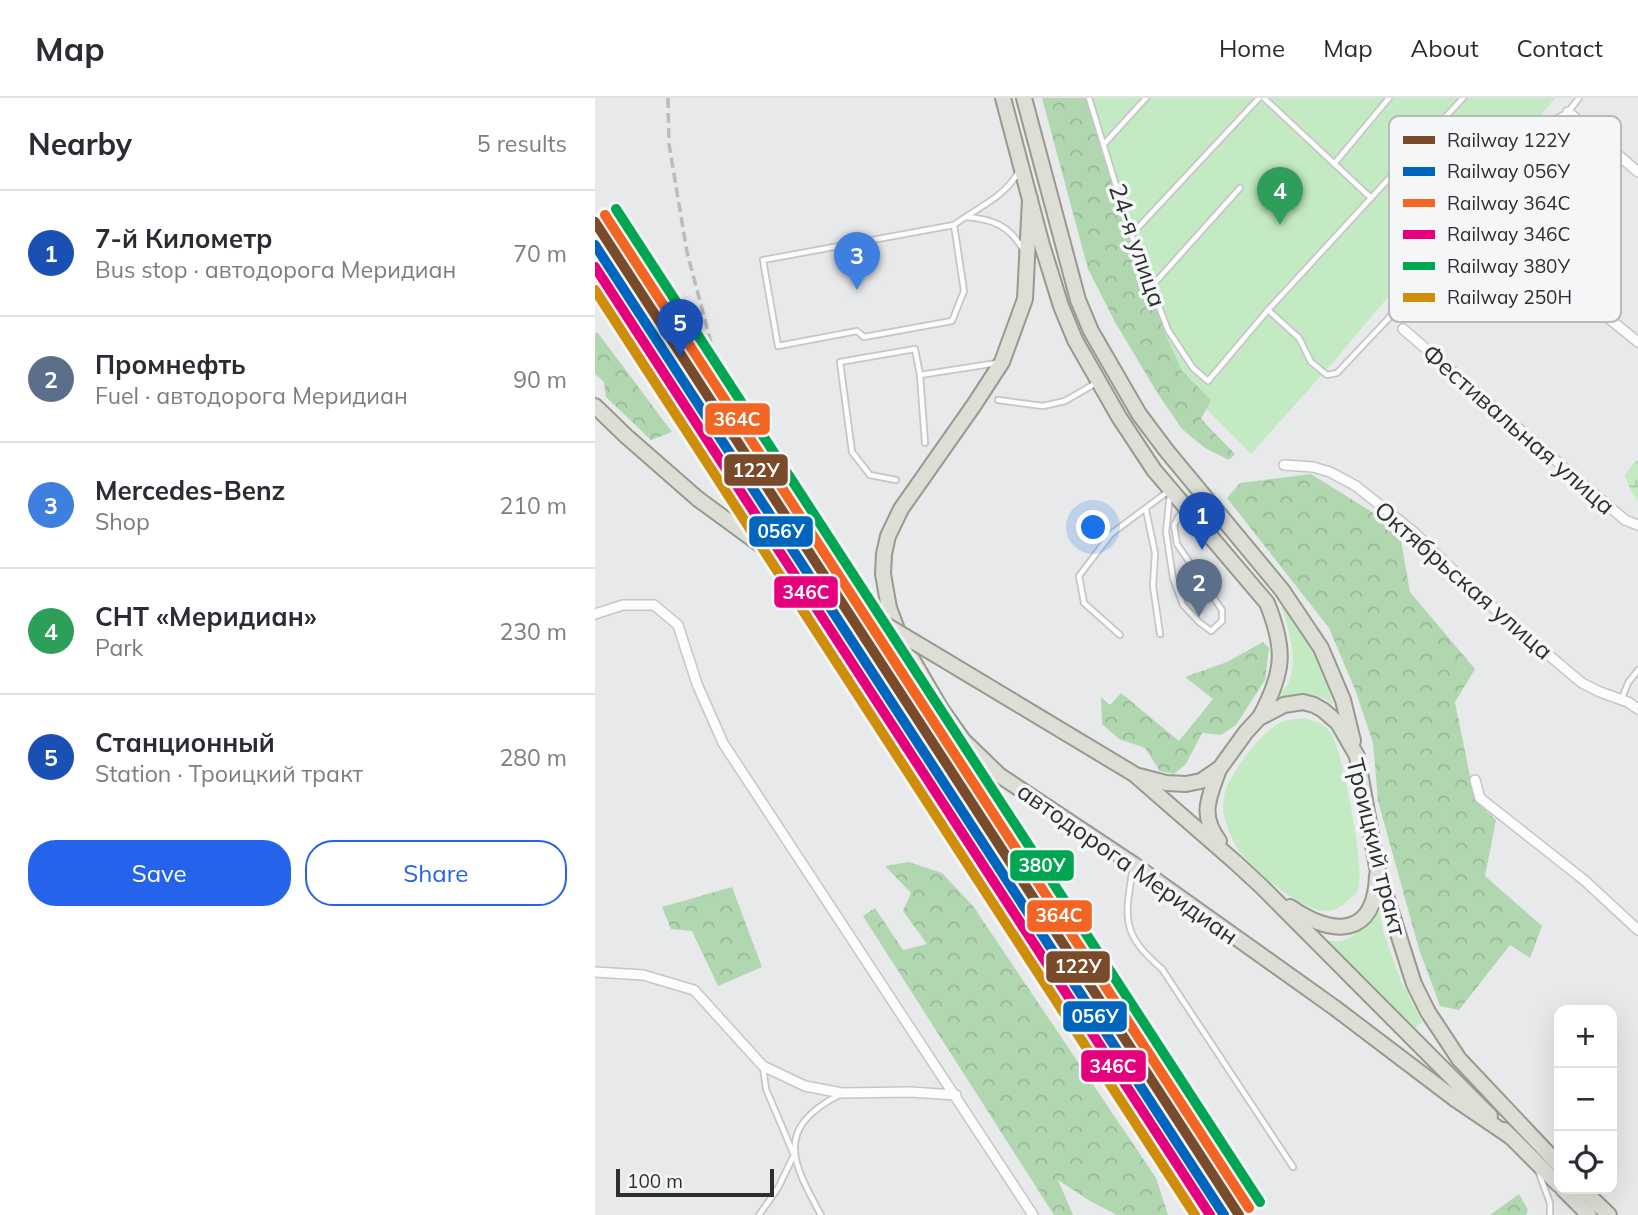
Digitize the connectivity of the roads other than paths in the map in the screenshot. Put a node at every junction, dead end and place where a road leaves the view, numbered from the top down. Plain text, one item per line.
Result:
1 (1003, 98) edge
2 (1024, 98) edge
3 (1089, 98) edge
4 (1146, 98) edge
5 (1262, 98) edge
6 (1389, 98) edge
7 (1463, 98) edge
8 (1579, 98) edge
9 (1568, 112) junction
10 (1446, 116) edge
11 (1561, 116) edge
12 (1573, 116) edge
13 (1104, 144) junction
14 (1621, 157) edge
15 (1334, 164) junction
16 (1021, 167) junction
17 (1638, 172) edge
18 (1389, 178) edge
19 (1240, 188) dead end
20 (1371, 198) junction
21 (1030, 199) junction
22 (965, 217) junction
23 (954, 225) junction
24 (1131, 234) junction
25 (1028, 258) junction
26 (1152, 286) junction
27 (1268, 310) junction
28 (1389, 318) edge
29 (1613, 322) edge
30 (1403, 329) dead end
31 (1638, 342) edge
32 (1002, 362) junction
33 (919, 375) junction
34 (1099, 382) junction
35 (998, 400) dead end
36 (595, 405) edge
37 (925, 443) dead end
38 (1284, 465) dead end
39 (896, 480) dead end
40 (1171, 490) junction
41 (1146, 510) junction
42 (1193, 514) junction
43 (1638, 525) edge
44 (595, 614) edge
45 (1160, 634) dead end
46 (1120, 635) dead end
47 (1638, 670) edge
48 (1621, 699) junction
49 (1638, 709) edge
50 (1259, 718) junction
51 (1357, 756) junction
52 (1220, 768) junction
53 (1134, 774) junction
54 (1475, 780) dead end
55 (1235, 862) junction
56 (1133, 864) junction
57 (1377, 867) junction
58 (1261, 886) junction
59 (1638, 930) edge
60 (595, 972) edge
61 (763, 1066) junction
62 (842, 1093) junction
63 (955, 1095) junction
64 (1511, 1136) junction
65 (794, 1155) junction
66 (1533, 1159) junction
67 (1554, 1160) edge
68 (1293, 1167) dead end
69 (1554, 1180) edge
70 (1568, 1194) edge
71 (1587, 1194) edge
72 (759, 1215) edge
73 (821, 1215) edge
74 (1033, 1215) edge
75 (1550, 1215) edge
76 (1589, 1215) edge
77 (1609, 1215) edge

1 - 16 main road, автодорога Меридиан
2 - 51 main road
3 - 13 lane, 24-я улица
4 - 13 lane
5 - 15 lane
5 - 24 lane
6 - 15 lane
7 - 10 lane
8 - 9 lane
9 - 11 lane
9 - 12 street
13 - 24 lane, 24-я улица
14 - 17 street
15 - 20 lane
16 - 21 main road, автодорога Меридиан
16 - 22 lane
18 - 20 lane
19 - 26 lane
20 - 27 lane
21 - 25 main road, автодорога Меридиан
21 - 34 main road, автодорога Меридиан
22 - 23 lane
22 - 25 lane
23 - 23 lane
24 - 26 lane, 24-я улица
25 - 32 main road, автодорога Меридиан
26 - 27 lane, 24-я улица
27 - 28 lane
29 - 31 street
30 - 43 street, Фестивальная улица
32 - 33 lane
32 - 56 main road, автодорога Меридиан
33 - 37 lane
33 - 39 lane
34 - 35 lane
34 - 40 main road, автодорога Меридиан
36 - 53 main road, Троицкий тракт, bridge
38 - 48 street, Октябрьская улица
40 - 41 lane
40 - 42 main road, автодорога Меридиан
40 - 42 lane
41 - 45 lane
41 - 46 lane
42 - 50 main road, автодорога Меридиан
44 - 63 street
47 - 48 lane
48 - 49 street, Октябрьская улица
50 - 51 main road, Троицкий тракт
50 - 52 main road, Троицкий тракт
51 - 57 main road, Троицкий тракт
52 - 53 main road, Троицкий тракт
52 - 55 main road
53 - 55 main road, Троицкий тракт
54 - 59 street
55 - 58 main road, Троицкий тракт
56 - 64 main road, автодорога Меридиан
56 - 68 lane
57 - 58 main road
57 - 67 main road, Троицкий тракт
58 - 64 main road, Троицкий тракт
60 - 61 street
61 - 62 street
61 - 65 lane
62 - 63 street
62 - 65 lane
63 - 74 street
64 - 66 main road, Троицкий тракт
65 - 72 lane
65 - 73 lane
66 - 69 main road, Троицкий тракт
66 - 75 lane
70 - 76 main road, Троицкий тракт
71 - 77 main road

